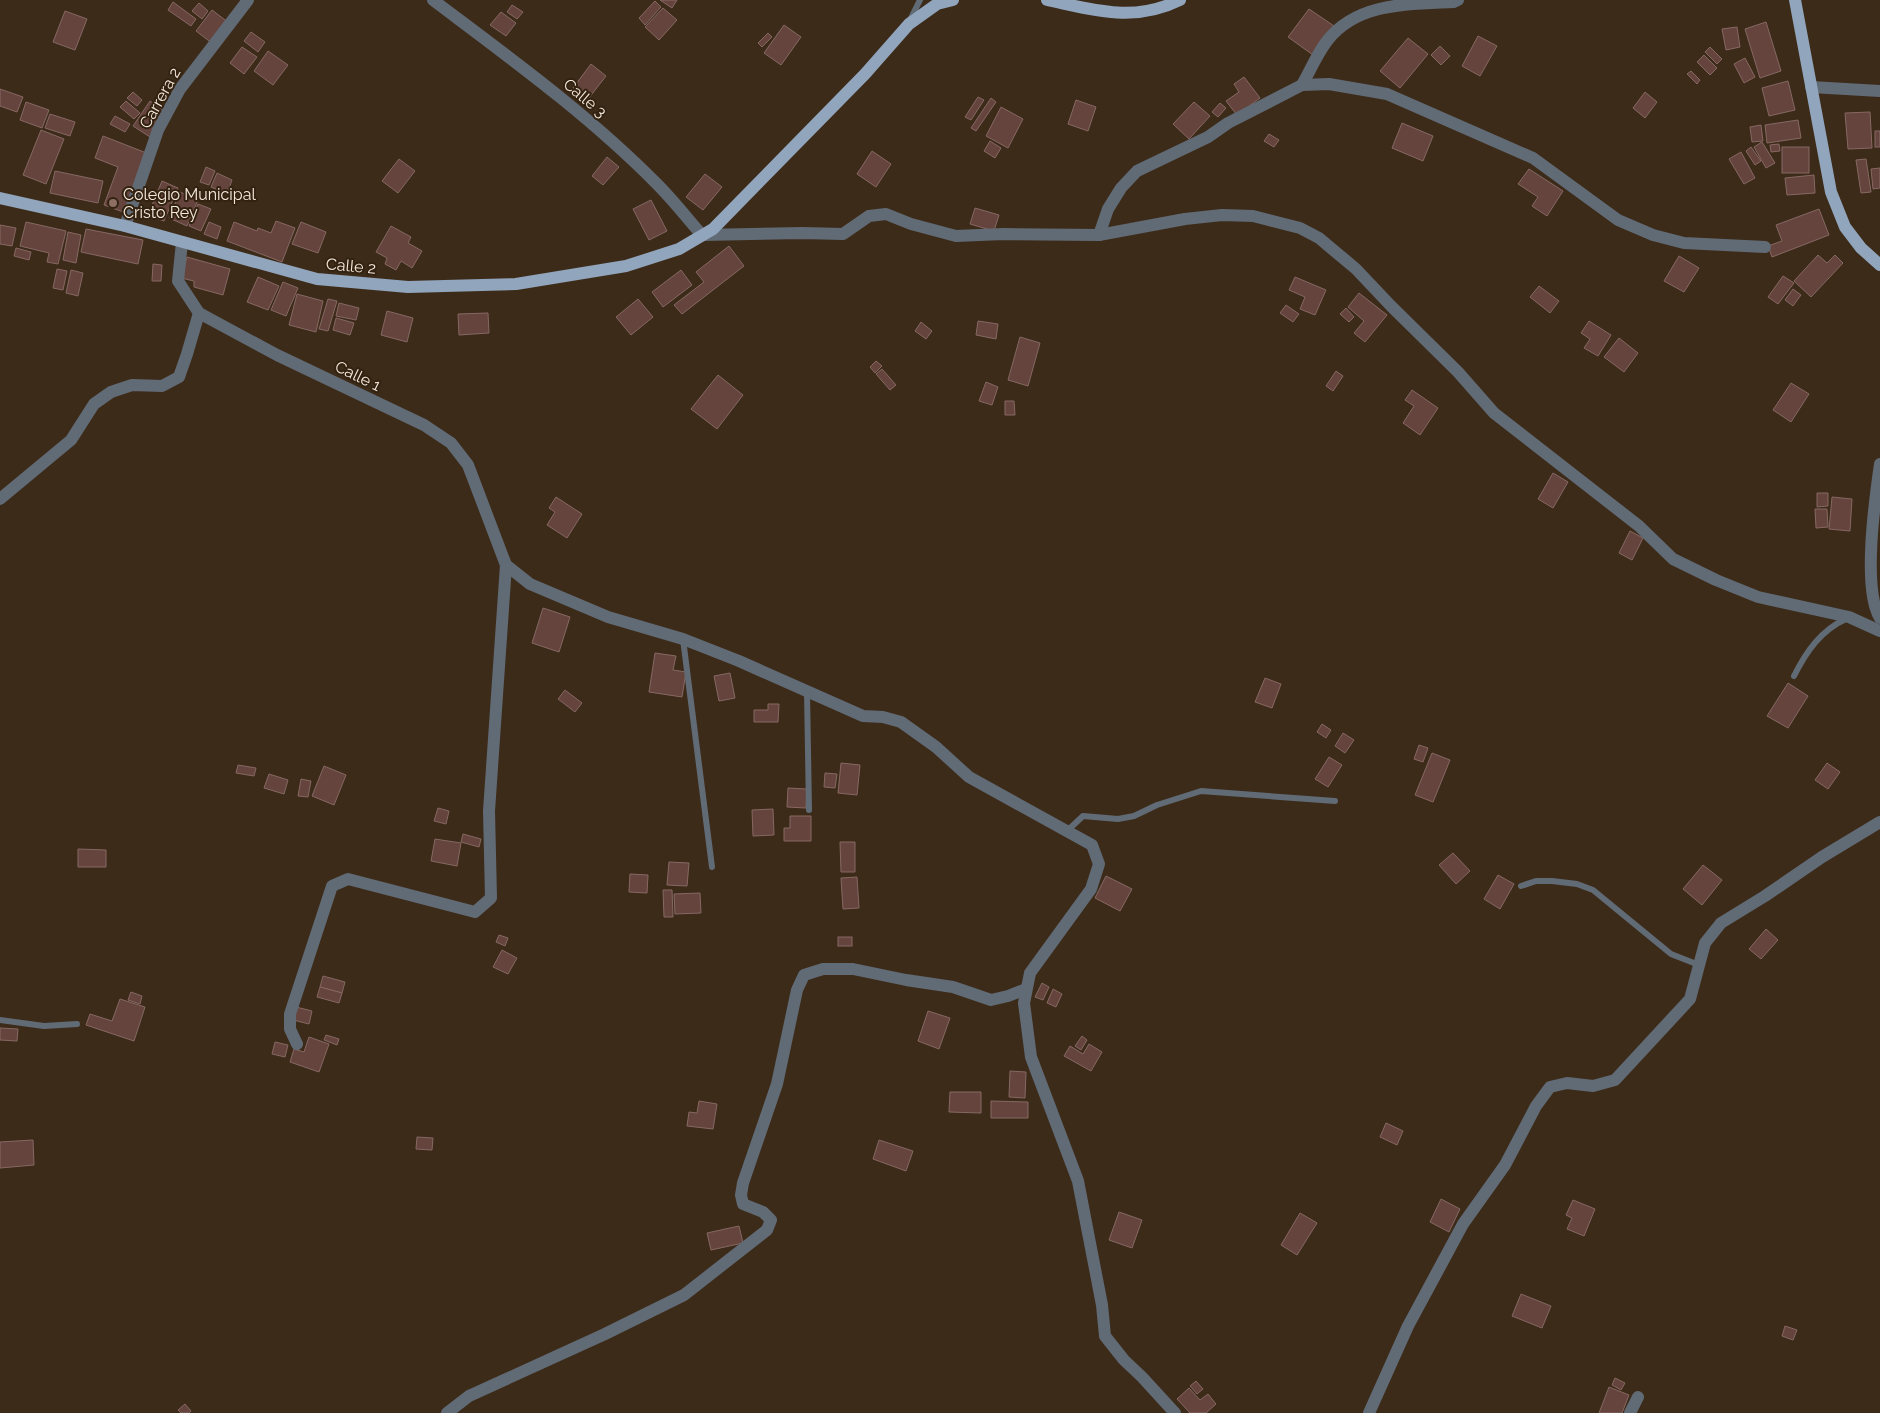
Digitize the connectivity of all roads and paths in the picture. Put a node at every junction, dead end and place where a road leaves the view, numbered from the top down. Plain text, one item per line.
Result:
1 (248, 0) edge
2 (433, 0) edge
3 (920, 0) edge
4 (953, 0) edge
5 (1047, 0) edge
6 (1180, 0) edge
7 (1458, 0) edge
8 (1795, 0) edge
9 (909, 24) junction
10 (1302, 85) junction
11 (1810, 87) junction
12 (1880, 91) edge
13 (0, 198) edge
14 (126, 226) junction
15 (702, 235) junction
16 (1099, 236) junction
17 (182, 242) junction
18 (1765, 247) dead end
19 (1880, 265) edge
20 (199, 313) junction
21 (1880, 464) edge
22 (0, 499) edge
23 (506, 565) junction
24 (1849, 617) junction
25 (1880, 618) edge
26 (1880, 631) edge
27 (683, 639) junction
28 (1794, 676) dead end
29 (807, 692) junction
30 (1335, 800) dead end
31 (809, 810) dead end
32 (1880, 822) edge
33 (1067, 831) junction
34 (712, 867) dead end
35 (1521, 886) dead end
36 (1699, 965) junction
37 (1026, 989) junction
38 (0, 1020) edge
39 (77, 1024) dead end
40 (297, 1044) dead end
41 (1638, 1397) dead end
42 (447, 1413) edge
43 (1174, 1413) edge
44 (1369, 1413) edge
45 (1630, 1413) edge

1 - 14 street, Carrera 2
2 - 15 street, Calle 3
3 - 9 lane
4 - 9 main road, Calle 2
5 - 6 main road
7 - 10 street
8 - 11 main road
9 - 15 main road, Calle 2
10 - 16 street
10 - 18 street
11 - 12 street
11 - 19 main road
13 - 14 main road, Calle 2
14 - 17 main road, Calle 2
15 - 16 street
15 - 17 main road, Calle 2
16 - 24 street
17 - 20 street, Calle 1
20 - 22 street
20 - 23 street, Calle 1
21 - 25 street
23 - 27 street
23 - 40 street
24 - 26 street
24 - 28 lane
27 - 29 street
27 - 34 lane
29 - 31 lane
29 - 33 street
30 - 33 lane
32 - 36 street
33 - 37 street
35 - 36 lane
36 - 44 street
37 - 42 street
37 - 43 street
38 - 39 lane
41 - 45 street

